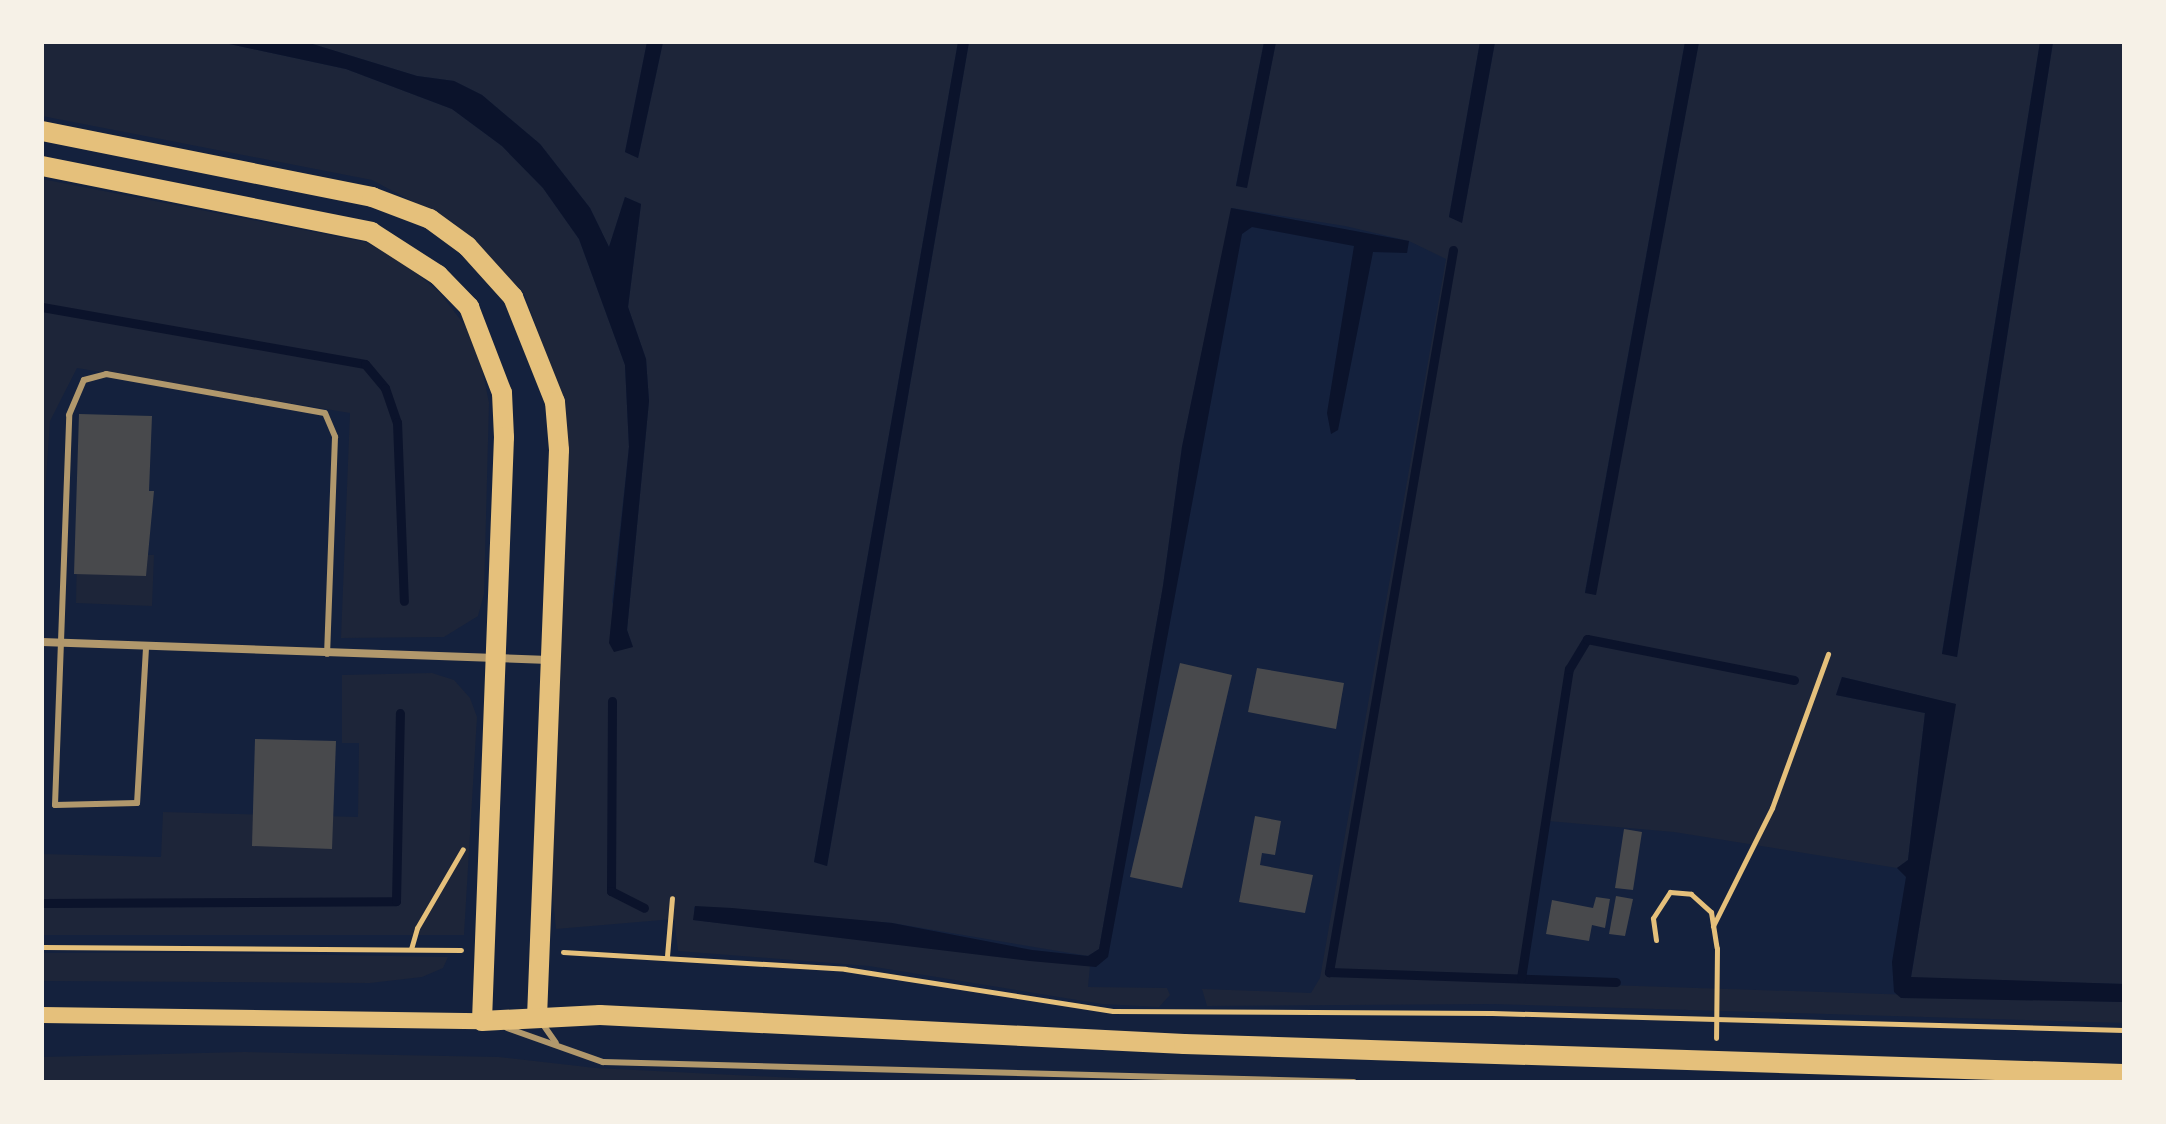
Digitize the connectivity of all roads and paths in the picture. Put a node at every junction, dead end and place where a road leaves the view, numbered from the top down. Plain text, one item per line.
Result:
1 (42, 131) edge
2 (42, 166) edge
3 (42, 642) edge
4 (61, 644) junction
5 (146, 648) junction
6 (327, 654) junction
7 (1828, 654) dead end
8 (496, 659) junction
9 (549, 660) junction
10 (468, 838) dead end
11 (672, 898) dead end
12 (1713, 926) junction
13 (1656, 940) dead end
14 (42, 947) edge
15 (411, 950) junction
16 (538, 950) junction
17 (484, 951) junction
18 (667, 956) junction
19 (42, 1015) edge
20 (537, 1017) junction
21 (1716, 1019) junction
22 (482, 1021) junction
23 (2124, 1030) edge
24 (556, 1043) junction
25 (1715, 1059) junction
26 (2124, 1074) edge
27 (1354, 1082) edge

1 - 9 main road
2 - 8 main road
3 - 4 street
4 - 5 street
4 - 5 lane
4 - 6 lane
5 - 6 street
6 - 8 street
7 - 12 path
8 - 9 street
8 - 17 main road
9 - 16 main road
10 - 15 path
11 - 18 path
12 - 13 path
12 - 21 path
14 - 15 path
15 - 17 path
16 - 18 path
16 - 20 main road
17 - 22 main road
18 - 21 path
19 - 22 main road
20 - 22 main road
20 - 24 lane
20 - 25 main road
21 - 23 path
21 - 25 path
22 - 24 lane
24 - 27 lane
25 - 26 main road

